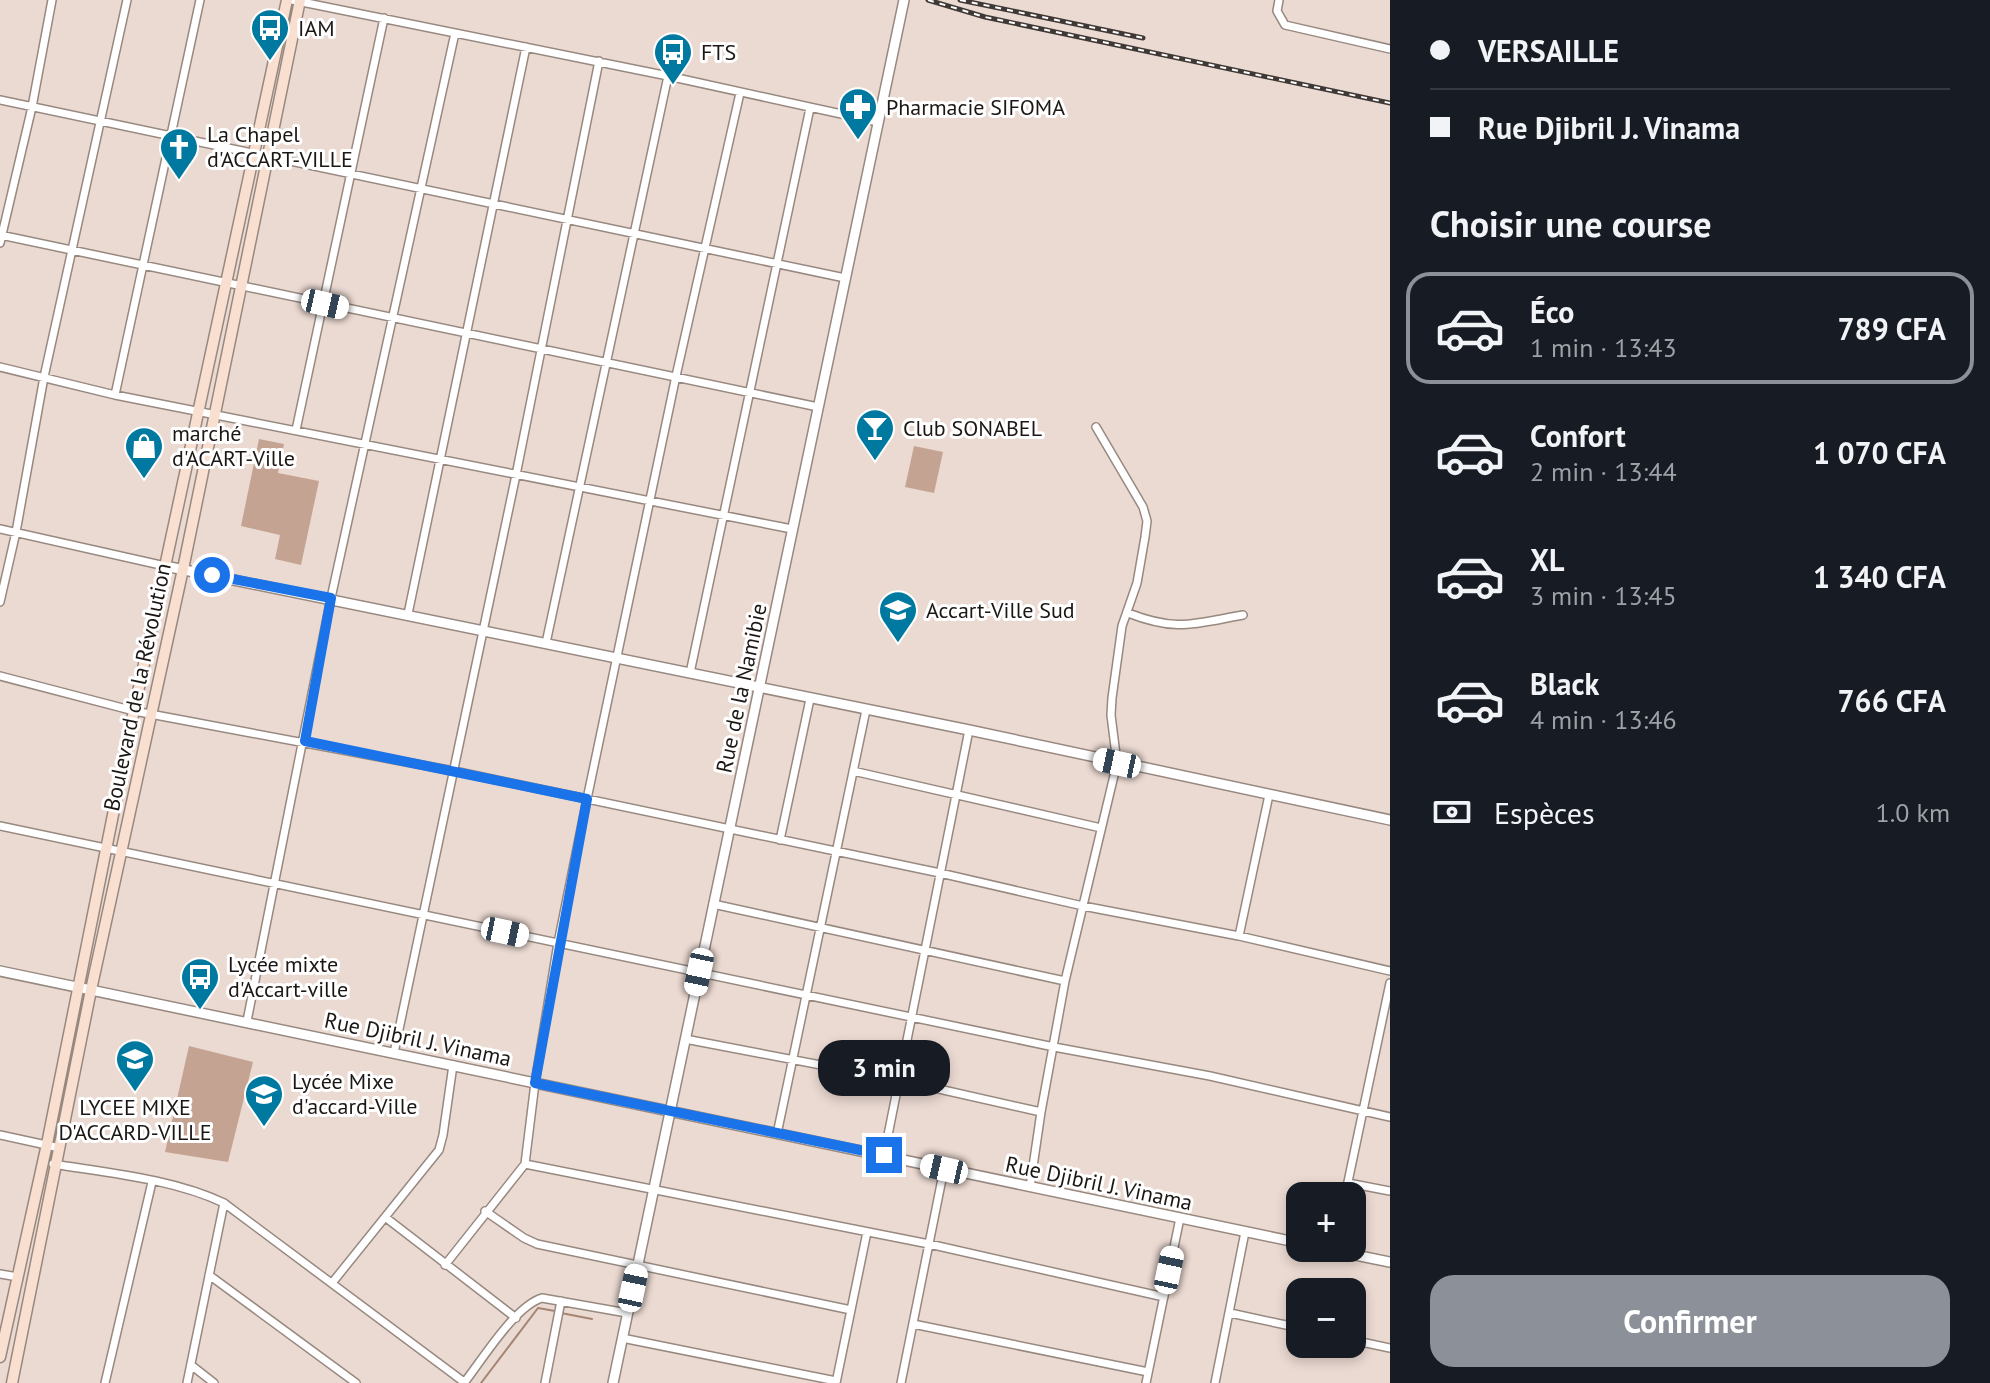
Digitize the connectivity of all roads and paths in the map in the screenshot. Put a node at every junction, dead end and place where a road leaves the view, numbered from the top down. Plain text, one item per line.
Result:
1 (52, 0) edge
2 (127, 0) edge
3 (200, 0) edge
4 (294, 0) edge
5 (904, 0) edge
6 (1279, 0) edge
7 (384, 18) junction
8 (455, 33) junction
9 (526, 47) junction
10 (1390, 49) edge
11 (599, 61) junction
12 (668, 76) junction
13 (740, 93) junction
14 (0, 100) edge
15 (32, 107) junction
16 (810, 108) junction
17 (99, 122) junction
18 (878, 122) junction
19 (170, 136) junction
20 (253, 153) junction
21 (268, 156) junction
22 (352, 174) junction
23 (420, 190) junction
24 (493, 205) junction
25 (566, 219) junction
26 (634, 233) junction
27 (1, 238) edge
28 (704, 247) junction
29 (73, 251) junction
30 (777, 263) junction
31 (142, 265) junction
32 (845, 278) junction
33 (227, 284) junction
34 (241, 286) junction
35 (325, 304) junction
36 (392, 319) junction
37 (466, 334) junction
38 (540, 349) junction
39 (607, 362) junction
40 (0, 367) edge
41 (676, 376) junction
42 (44, 377) junction
43 (750, 392) junction
44 (115, 395) junction
45 (818, 407) junction
46 (198, 412) junction
47 (213, 414) junction
48 (1096, 427) dead end
49 (296, 430) junction
50 (365, 444) junction
51 (440, 460) junction
52 (516, 475) junction
53 (580, 486) junction
54 (651, 502) junction
55 (723, 516) junction
56 (0, 529) edge
57 (792, 529) junction
58 (16, 532) junction
59 (165, 566) junction
60 (183, 569) junction
61 (331, 598) junction
62 (0, 602) edge
63 (1128, 613) junction
64 (408, 614) junction
65 (1243, 615) dead end
66 (483, 630) junction
67 (546, 643) junction
68 (618, 658) junction
69 (690, 673) junction
70 (0, 676) edge
71 (759, 687) junction
72 (810, 699) junction
73 (866, 710) junction
74 (134, 711) junction
75 (151, 714) junction
76 (969, 730) junction
77 (305, 741) junction
78 (1117, 763) junction
79 (454, 771) junction
80 (853, 771) junction
81 (956, 794) junction
82 (1269, 795) junction
83 (587, 799) junction
84 (1390, 820) edge
85 (0, 826) edge
86 (1101, 828) junction
87 (729, 829) junction
88 (780, 840) junction
89 (107, 847) junction
90 (122, 850) junction
91 (836, 852) junction
92 (940, 873) junction
93 (276, 885) junction
94 (713, 904) junction
95 (1083, 906) junction
96 (425, 915) junction
97 (820, 929) junction
98 (1239, 936) junction
99 (558, 943) junction
100 (925, 949) junction
101 (0, 971) edge
102 (1390, 971) edge
103 (699, 972) junction
104 (1065, 981) junction
105 (1390, 983) edge
106 (78, 988) junction
107 (91, 990) junction
108 (806, 995) junction
109 (912, 1016) junction
110 (247, 1021) junction
111 (685, 1039) junction
112 (1054, 1047) junction
113 (394, 1053) junction
114 (793, 1058) junction
115 (453, 1065) junction
116 (899, 1080) junction
117 (535, 1083) junction
118 (670, 1111) junction
119 (1362, 1111) junction
120 (1041, 1112) junction
121 (1390, 1117) edge
122 (777, 1134) junction
123 (0, 1135) edge
124 (47, 1144) junction
125 (60, 1148) junction
126 (884, 1155) junction
127 (43, 1162) junction
128 (57, 1164) junction
129 (525, 1164) junction
130 (944, 1169) junction
131 (152, 1182) junction
132 (1348, 1182) edge
133 (1366, 1186) edge
134 (1030, 1187) junction
135 (654, 1190) junction
136 (1390, 1191) edge
137 (224, 1203) junction
138 (485, 1211) junction
139 (385, 1217) junction
140 (1180, 1218) junction
141 (867, 1232) junction
142 (1245, 1232) junction
143 (1286, 1240) edge
144 (929, 1244) junction
145 (1366, 1257) edge
146 (1390, 1262) edge
147 (638, 1264) junction
148 (445, 1265) junction
149 (0, 1274) edge
150 (209, 1275) junction
151 (18, 1277) junction
152 (332, 1283) junction
153 (1164, 1297) junction
154 (561, 1301) junction
155 (851, 1310) junction
156 (627, 1313) junction
157 (1230, 1313) junction
158 (516, 1318) junction
159 (913, 1324) junction
160 (1286, 1325) edge
161 (622, 1338) junction
162 (1366, 1343) edge
163 (1390, 1348) edge
164 (0, 1357) edge
165 (191, 1365) junction
166 (1148, 1372) junction
167 (836, 1382) edge
168 (12, 1383) edge
169 (105, 1383) edge
170 (187, 1383) edge
171 (214, 1383) edge
172 (356, 1383) edge
173 (464, 1383) edge
174 (545, 1383) edge
175 (613, 1383) edge
176 (901, 1383) edge
177 (1146, 1383) edge
178 (1215, 1383) edge

1 - 15 street
2 - 17 street
3 - 19 street
4 - 7 street
4 - 20 main road, Boulevard de la Révolution
4 - 21 main road, Boulevard de la Révolution
5 - 18 street, Rue de la Namibie
6 - 10 street
7 - 8 street
7 - 22 street
8 - 9 street
8 - 23 street
9 - 11 street
9 - 24 street
11 - 12 street
11 - 25 street
12 - 13 street
12 - 26 street
13 - 16 street
13 - 28 street
14 - 15 street
15 - 17 street
15 - 27 street
16 - 18 street
16 - 30 street
17 - 19 street
17 - 29 street
18 - 32 street, Rue de la Namibie
19 - 20 street
19 - 31 street
20 - 21 street
20 - 33 main road, Boulevard de la Révolution
21 - 22 street
21 - 34 main road, Boulevard de la Révolution
22 - 23 street
22 - 35 street
23 - 24 street
23 - 36 street
24 - 25 street
24 - 37 street
25 - 26 street
25 - 38 street
26 - 28 street
26 - 39 street
27 - 29 street
28 - 30 street
28 - 41 street
29 - 31 street
29 - 42 street
30 - 32 street
30 - 43 street
31 - 33 street
31 - 44 street
32 - 45 street, Rue de la Namibie
33 - 34 street
33 - 46 main road, Boulevard de la Révolution
34 - 35 street
34 - 47 main road, Boulevard de la Révolution
35 - 36 street
35 - 49 street
36 - 37 street
36 - 50 street
37 - 38 street
37 - 51 street
38 - 39 street
38 - 52 street
39 - 41 street
39 - 53 street
40 - 42 street
41 - 43 street
41 - 54 street
42 - 44 street
42 - 58 street
43 - 45 street
43 - 55 street
44 - 46 street
45 - 57 street, Rue de la Namibie
46 - 47 street
46 - 59 main road, Boulevard de la Révolution
47 - 49 street
47 - 60 main road, Boulevard de la Révolution
48 - 63 street
49 - 50 street
50 - 51 street
50 - 61 street
51 - 52 street
51 - 64 street
52 - 53 street
52 - 66 street
53 - 54 street
53 - 67 street
54 - 55 street
54 - 68 street
55 - 57 street
55 - 69 street
56 - 58 street
57 - 71 street, Rue de la Namibie
58 - 59 street
58 - 62 street
59 - 60 street
59 - 74 main road, Boulevard de la Révolution
60 - 61 street
60 - 75 main road, Boulevard de la Révolution
61 - 64 street
61 - 77 street
63 - 65 street
63 - 78 street
64 - 66 street
66 - 67 street
66 - 79 street
67 - 68 street
68 - 69 street
68 - 83 street
69 - 71 street
70 - 74 street
71 - 72 street
71 - 87 street, Rue de la Namibie
72 - 73 street
72 - 88 street
73 - 76 street
73 - 80 street
74 - 75 street
74 - 89 main road, Boulevard de la Révolution
75 - 77 street
75 - 90 main road, Boulevard de la Révolution
76 - 78 street
76 - 81 street
77 - 79 street
77 - 93 street
78 - 82 street
78 - 86 street
79 - 83 street
79 - 96 street
80 - 81 street
80 - 91 street
81 - 86 street
81 - 92 street
82 - 84 street
82 - 98 street
83 - 87 street
83 - 99 street
85 - 89 street
86 - 95 street
87 - 88 street
87 - 94 street, Rue de la Namibie
88 - 91 street
89 - 90 street
89 - 106 main road, Boulevard de la Révolution
90 - 93 street
90 - 107 main road, Boulevard de la Révolution
91 - 92 street
91 - 97 street
92 - 95 street
92 - 100 street
93 - 96 street
93 - 110 street
94 - 97 street
94 - 103 street, Rue de la Namibie
95 - 98 street
95 - 104 street
96 - 99 street
96 - 113 street
97 - 100 street
97 - 108 street
98 - 102 street
99 - 103 street
99 - 117 street
100 - 104 street
100 - 109 street
101 - 106 street, Rue Djibril J. Vinama
103 - 108 street
103 - 111 street, Rue de la Namibie
104 - 112 street
105 - 119 street
106 - 107 street, Rue Djibril J. Vinama
106 - 124 main road, Boulevard de la Révolution
107 - 110 street, Rue Djibril J. Vinama
107 - 125 main road, Boulevard de la Révolution
108 - 109 street
108 - 114 street
109 - 112 street
109 - 116 street
110 - 113 street, Rue Djibril J. Vinama
111 - 114 street
111 - 118 street, Rue de la Namibie
112 - 119 street
112 - 120 street
113 - 115 street, Rue Djibril J. Vinama
114 - 116 street
114 - 122 street
115 - 117 street, Rue Djibril J. Vinama
115 - 139 street
116 - 120 street
116 - 126 street
117 - 118 street, Rue Djibril J. Vinama
117 - 129 street
118 - 122 street, Rue Djibril J. Vinama
118 - 135 street, Rue de la Namibie
119 - 121 street
119 - 132 street
120 - 134 street
122 - 126 street, Rue Djibril J. Vinama
123 - 124 street
124 - 125 street
124 - 127 main road, Boulevard de la Révolution
125 - 128 main road, Boulevard de la Révolution
126 - 130 street, Rue Djibril J. Vinama
127 - 128 street
127 - 151 main road, Boulevard de la Révolution
128 - 131 street
128 - 168 main road, Boulevard de la Révolution
129 - 135 street
129 - 138 street
130 - 134 street, Rue Djibril J. Vinama
130 - 144 street
131 - 137 street
131 - 169 street
133 - 136 street
134 - 140 street, Rue Djibril J. Vinama
135 - 141 street
135 - 147 street, Rue de la Namibie
137 - 150 street
137 - 152 street
138 - 147 street
138 - 148 street
139 - 148 street
139 - 152 street
140 - 142 street, Rue Djibril J. Vinama
140 - 153 street
141 - 144 street
141 - 155 street
142 - 143 street, Rue Djibril J. Vinama
142 - 157 street
144 - 153 street
144 - 159 street
145 - 146 street
147 - 155 street
147 - 156 street, Rue de la Namibie
148 - 158 street
149 - 151 street
150 - 165 street
150 - 172 street
151 - 164 main road, Boulevard de la Révolution
152 - 173 street
153 - 166 street
154 - 156 street
154 - 158 street
154 - 174 street
155 - 167 street
156 - 161 street, Rue de la Namibie
157 - 160 street
157 - 178 street
158 - 173 street
159 - 166 street
159 - 176 street
161 - 167 street
161 - 175 street, Rue de la Namibie
162 - 163 street
165 - 170 street
165 - 171 street
166 - 177 street

